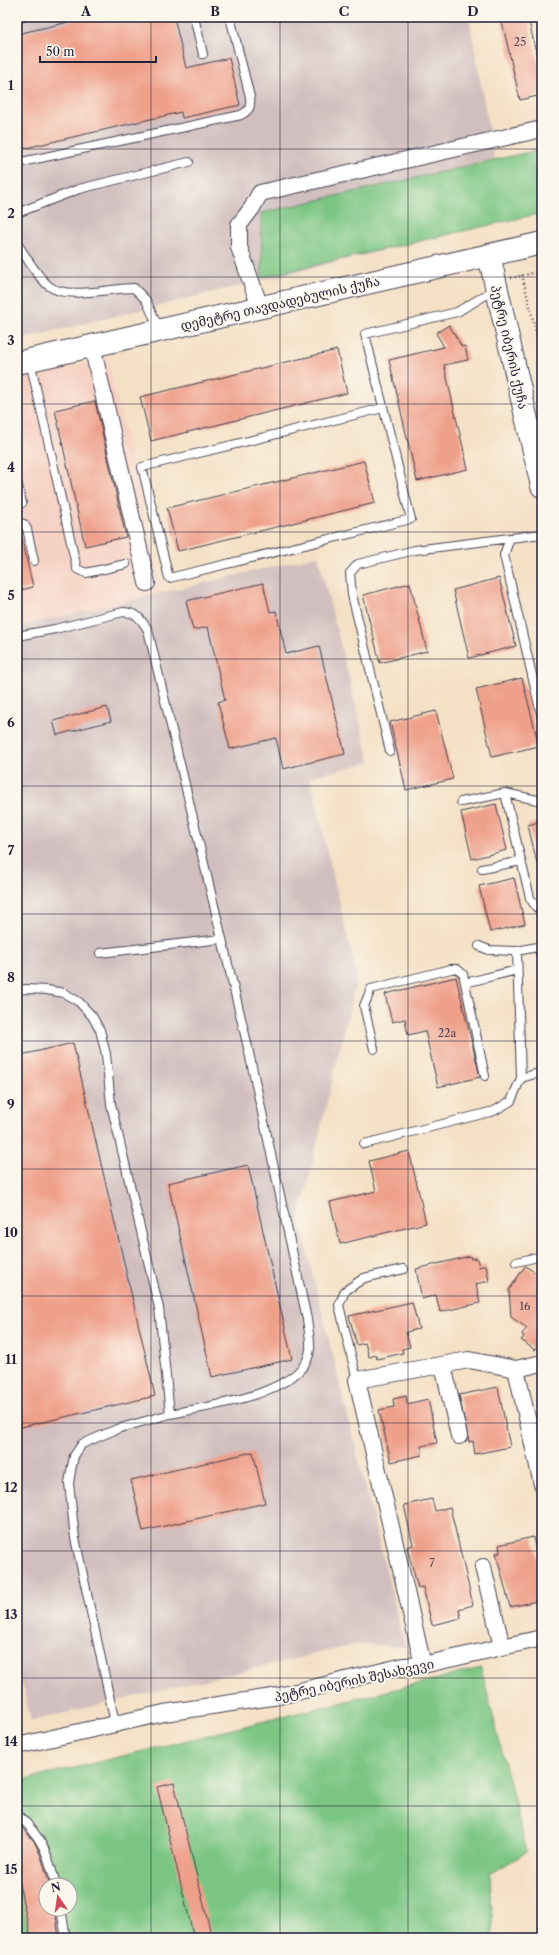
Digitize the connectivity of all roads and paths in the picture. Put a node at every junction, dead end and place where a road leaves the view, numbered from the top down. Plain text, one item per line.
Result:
1 (23, 17) edge
2 (194, 17) edge
3 (230, 17) edge
4 (17, 19) edge
5 (203, 54) dead end
6 (542, 129) edge
7 (189, 162) dead end
8 (17, 163) edge
9 (17, 213) edge
10 (542, 242) edge
11 (17, 243) edge
12 (489, 255) junction
13 (542, 271) edge
14 (522, 276) junction
15 (496, 285) junction
16 (260, 307) junction
17 (160, 330) junction
18 (92, 346) junction
19 (542, 356) edge
20 (24, 361) edge
21 (383, 408) junction
22 (17, 482) edge
23 (542, 486) edge
24 (22, 503) dead end
25 (17, 522) edge
26 (542, 534) edge
27 (510, 538) junction
28 (34, 561) dead end
29 (126, 564) dead end
30 (147, 582) dead end
31 (17, 636) edge
32 (542, 718) edge
33 (390, 751) dead end
34 (505, 793) junction
35 (542, 801) edge
36 (461, 802) dead end
37 (521, 861) junction
38 (482, 869) dead end
39 (542, 911) edge
40 (222, 939) junction
41 (479, 946) dead end
42 (541, 946) edge
43 (517, 951) junction
44 (100, 953) dead end
45 (542, 961) edge
46 (517, 970) junction
47 (465, 984) junction
48 (17, 990) edge
49 (374, 1049) dead end
50 (542, 1072) edge
51 (485, 1076) dead end
52 (521, 1078) junction
53 (364, 1144) dead end
54 (542, 1256) edge
55 (516, 1262) dead end
56 (404, 1269) dead end
57 (542, 1363) edge
58 (443, 1365) junction
59 (516, 1369) junction
60 (357, 1380) junction
61 (170, 1414) junction
62 (460, 1436) dead end
63 (541, 1480) edge
64 (483, 1567) dead end
65 (542, 1638) edge
66 (502, 1647) junction
67 (423, 1665) junction
68 (115, 1723) junction
69 (17, 1746) edge
70 (17, 1814) edge
71 (54, 1877) edge
72 (62, 1917) edge
73 (66, 1938) edge

1 - 4 lane
2 - 5 lane
3 - 8 lane
6 - 16 street
7 - 9 lane
10 - 12 main road, დემეტრე თავდადებულის ქუჩა
11 - 17 lane
12 - 15 main road, პეტრე იბერის ქუჩა
12 - 16 main road, დემეტრე თავდადებულის ქუჩა
13 - 14 path
14 - 15 path
14 - 19 path
15 - 21 lane
15 - 23 main road, პეტრე იბერის ქუჩა
16 - 17 main road, დემეტრე თავდადებულის ქუჩა
17 - 18 main road, დემეტრე თავდადებულის ქუჩა
18 - 20 main road, დემეტრე თავდადებულის ქუჩა
18 - 30 street
20 - 29 lane
21 - 21 lane
22 - 24 lane
25 - 28 lane
26 - 27 lane
27 - 32 lane
27 - 33 lane
31 - 40 lane
34 - 35 lane
34 - 36 lane
34 - 37 lane
37 - 38 lane
37 - 39 lane
40 - 44 lane
40 - 61 lane
41 - 43 lane
42 - 43 lane
42 - 45 lane
43 - 46 lane
46 - 47 lane
46 - 52 lane
47 - 49 lane
47 - 51 lane
48 - 61 lane
50 - 52 lane
52 - 53 lane
54 - 55 lane
56 - 60 lane
57 - 59 street
58 - 59 street
58 - 60 street
58 - 62 street
59 - 63 street
60 - 67 street
61 - 68 lane
64 - 66 street
65 - 66 street, პეტრე იბერის შესახვევი
66 - 67 street, პეტრე იბერის შესახვევი
67 - 68 street, პეტრე იბერის შესახვევი
68 - 69 street, პეტრე იბერის შესახვევი
70 - 71 lane
72 - 73 lane

